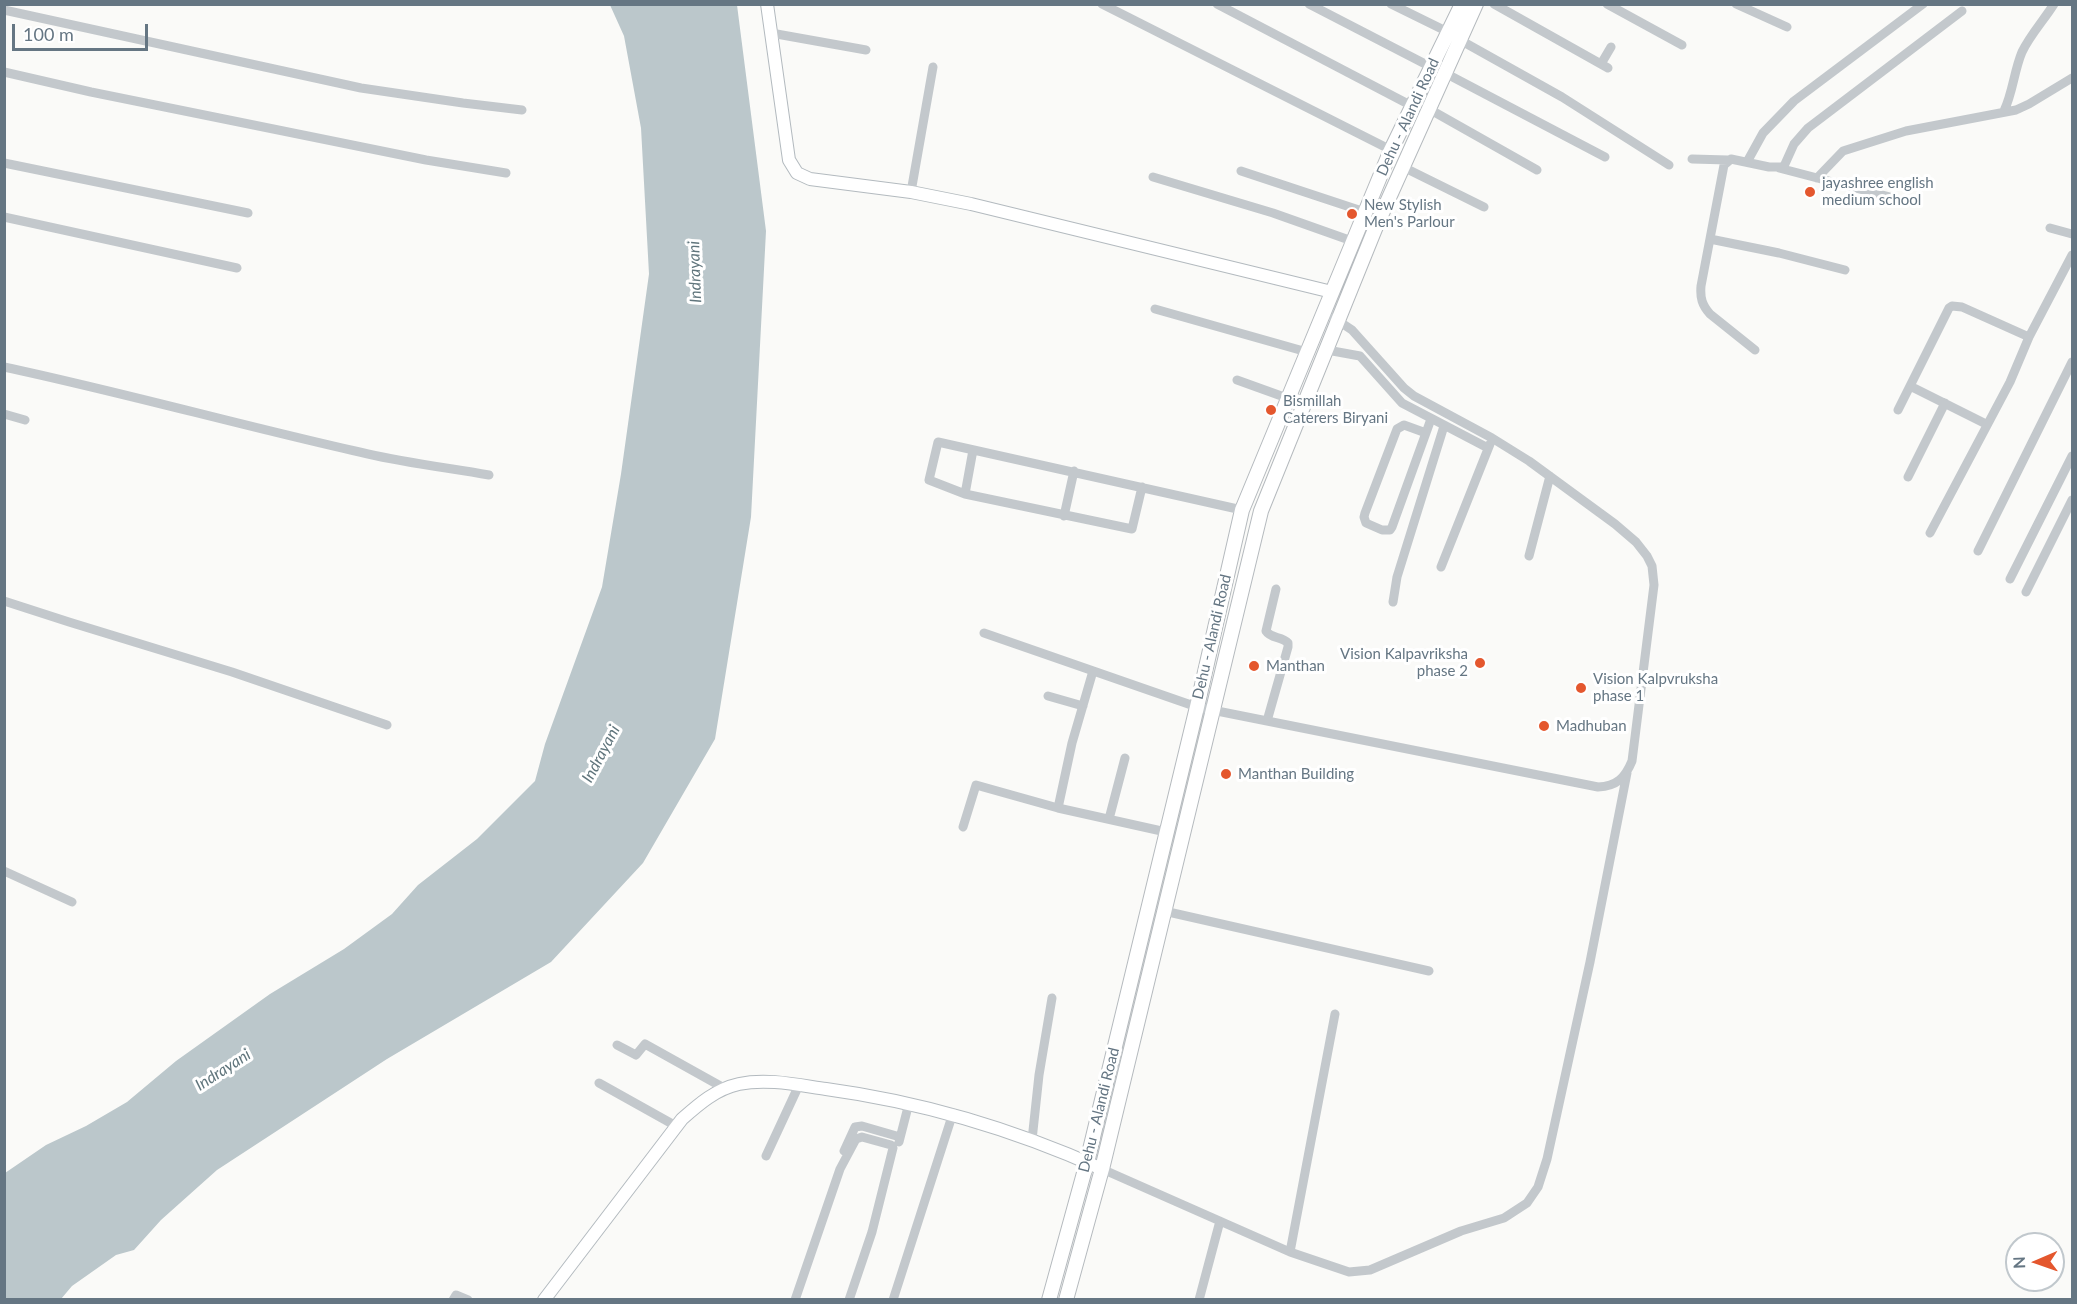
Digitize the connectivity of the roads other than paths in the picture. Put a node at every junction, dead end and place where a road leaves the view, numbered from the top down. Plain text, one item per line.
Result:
1 (767, 4) edge
2 (1102, 4) edge
3 (1217, 4) edge
4 (1309, 4) edge
5 (1391, 4) edge
6 (1462, 4) edge
7 (1476, 4) edge
8 (1494, 4) edge
9 (1607, 4) edge
10 (1736, 4) edge
11 (1923, 4) edge
12 (2054, 4) edge
13 (4, 10) edge
14 (1962, 11) dead end
15 (1787, 27) dead end
16 (771, 33) junction
17 (1454, 36) junction
18 (1682, 45) dead end
19 (1611, 47) dead end
20 (866, 50) dead end
21 (933, 67) dead end
22 (1431, 67) junction
23 (4, 72) edge
24 (1445, 73) junction
25 (2073, 78) edge
26 (1412, 106) junction
27 (1429, 109) junction
28 (522, 110) dead end
29 (2004, 111) junction
30 (1391, 150) junction
31 (1605, 157) dead end
32 (1692, 159) dead end
33 (1728, 160) junction
34 (1747, 162) junction
35 (4, 163) edge
36 (1669, 165) dead end
37 (1403, 167) junction
38 (1779, 168) junction
39 (1537, 170) dead end
40 (1241, 171) dead end
41 (506, 173) dead end
42 (1153, 177) dead end
43 (1817, 178) junction
44 (911, 192) junction
45 (1913, 203) dead end
46 (1484, 207) dead end
47 (1365, 212) junction
48 (248, 213) dead end
49 (4, 217) edge
50 (2050, 228) dead end
51 (2073, 234) edge
52 (1710, 240) junction
53 (1352, 242) junction
54 (2073, 255) edge
55 (237, 268) dead end
56 (1845, 270) dead end
57 (1332, 292) junction
58 (1155, 309) dead end
59 (1324, 313) junction
60 (1339, 321) junction
61 (2029, 337) junction
62 (1327, 350) junction
63 (1755, 350) dead end
64 (1306, 352) junction
65 (2073, 362) edge
66 (4, 367) edge
67 (1237, 380) dead end
68 (1910, 386) junction
69 (1287, 398) junction
70 (1945, 403) junction
71 (1898, 410) dead end
72 (4, 414) edge
73 (1431, 419) junction
74 (25, 420) dead end
75 (1986, 424) junction
76 (1444, 426) junction
77 (1426, 433) junction
78 (1492, 438) junction
79 (1488, 448) junction
80 (973, 450) junction
81 (2073, 456) edge
82 (1074, 471) junction
83 (489, 475) dead end
84 (1550, 476) junction
85 (1908, 477) dead end
86 (1142, 487) junction
87 (965, 494) junction
88 (2073, 500) edge
89 (1242, 510) junction
90 (1064, 516) junction
91 (1930, 533) dead end
92 (1978, 551) dead end
93 (1529, 556) dead end
94 (1441, 567) dead end
95 (2010, 579) dead end
96 (1275, 589) dead end
97 (2026, 592) dead end
98 (4, 601) edge
99 (1393, 602) dead end
100 (984, 633) dead end
101 (1093, 671) junction
102 (1048, 696) dead end
103 (1083, 706) junction
104 (1197, 707) junction
105 (1212, 711) junction
106 (1267, 721) junction
107 (387, 725) dead end
108 (1125, 758) dead end
109 (1628, 772) junction
110 (1058, 808) junction
111 (1109, 819) junction
112 (963, 827) dead end
113 (1166, 832) junction
114 (4, 871) edge
115 (72, 902) dead end
116 (1164, 911) junction
117 (1429, 971) dead end
118 (1052, 998) dead end
119 (1335, 1014) dead end
120 (617, 1045) dead end
121 (599, 1083) dead end
122 (799, 1085) junction
123 (724, 1088) junction
124 (909, 1102) junction
125 (952, 1113) junction
126 (676, 1126) junction
127 (1032, 1140) junction
128 (766, 1156) dead end
129 (1087, 1162) junction
130 (840, 1169) junction
131 (1102, 1169) junction
132 (1220, 1221) junction
133 (1290, 1252) junction
134 (453, 1299) edge
135 (468, 1299) edge
136 (544, 1299) edge
137 (795, 1299) edge
138 (849, 1299) edge
139 (893, 1299) edge
140 (1049, 1299) edge
141 (1066, 1299) edge
142 (1199, 1299) edge

1 - 16 street
2 - 30 street
3 - 26 street
4 - 22 street
5 - 17 street
6 - 17 main road, Dehu - Alandi Road
7 - 17 main road, Dehu - Alandi Road
8 - 19 street
9 - 18 street
10 - 15 street
11 - 34 street
12 - 29 street
13 - 28 street
14 - 38 street
16 - 20 street
16 - 44 street
17 - 22 main road, Dehu - Alandi Road
17 - 24 main road, Dehu - Alandi Road
17 - 36 street
21 - 44 street
22 - 26 main road, Dehu - Alandi Road
23 - 41 street
24 - 27 main road, Dehu - Alandi Road
24 - 31 street
25 - 29 street
26 - 30 main road, Dehu - Alandi Road
27 - 37 main road, Dehu - Alandi Road
27 - 39 street
29 - 43 street
30 - 47 main road, Dehu - Alandi Road
32 - 33 street
33 - 34 street
33 - 52 street
34 - 38 street
35 - 48 street
37 - 46 street
37 - 60 main road, Dehu - Alandi Road
38 - 43 street
40 - 47 street
42 - 53 street
43 - 45 street
44 - 57 street
47 - 53 main road, Dehu - Alandi Road
49 - 55 street
50 - 51 street
52 - 56 street
52 - 63 street
53 - 57 main road, Dehu - Alandi Road
54 - 61 street
57 - 59 main road, Dehu - Alandi Road
58 - 64 street
59 - 60 street
59 - 64 main road, Dehu - Alandi Road
60 - 62 main road, Dehu - Alandi Road
60 - 78 street
61 - 68 street
61 - 75 street
62 - 73 street
62 - 105 main road, Dehu - Alandi Road
64 - 69 main road, Dehu - Alandi Road
65 - 92 street
66 - 83 street
67 - 69 street
68 - 70 street
68 - 71 street
69 - 89 main road, Dehu - Alandi Road
70 - 75 street
70 - 85 street
72 - 74 street
73 - 76 street
73 - 77 street
75 - 91 street
76 - 79 street
76 - 99 street
77 - 77 street
78 - 79 street
78 - 84 street
79 - 94 street
80 - 82 street
80 - 87 street
80 - 87 street
81 - 95 street
82 - 86 street
82 - 90 street
84 - 93 street
84 - 109 street
86 - 89 street
86 - 90 street
87 - 90 street
88 - 97 street
89 - 104 main road, Dehu - Alandi Road
96 - 106 street
98 - 107 street
100 - 101 street
101 - 103 street
101 - 104 street
102 - 103 street
103 - 110 street
104 - 105 street
104 - 113 main road, Dehu - Alandi Road
105 - 106 street
105 - 116 main road, Dehu - Alandi Road
106 - 109 street
108 - 111 street
109 - 133 street
110 - 111 street
110 - 112 street
111 - 113 street
113 - 129 main road, Dehu - Alandi Road
114 - 115 street
116 - 117 street
116 - 131 main road, Dehu - Alandi Road
118 - 127 street
119 - 133 street
120 - 123 street
121 - 126 street
122 - 123 street
122 - 124 street
122 - 128 street
123 - 126 street
124 - 125 street
124 - 130 street
125 - 127 street
125 - 139 street
126 - 136 street
127 - 129 street
129 - 131 street
129 - 140 main road, Dehu - Alandi Road
130 - 137 street
130 - 138 street
131 - 132 street
131 - 141 main road, Dehu - Alandi Road
132 - 133 street
132 - 142 street
134 - 135 street

